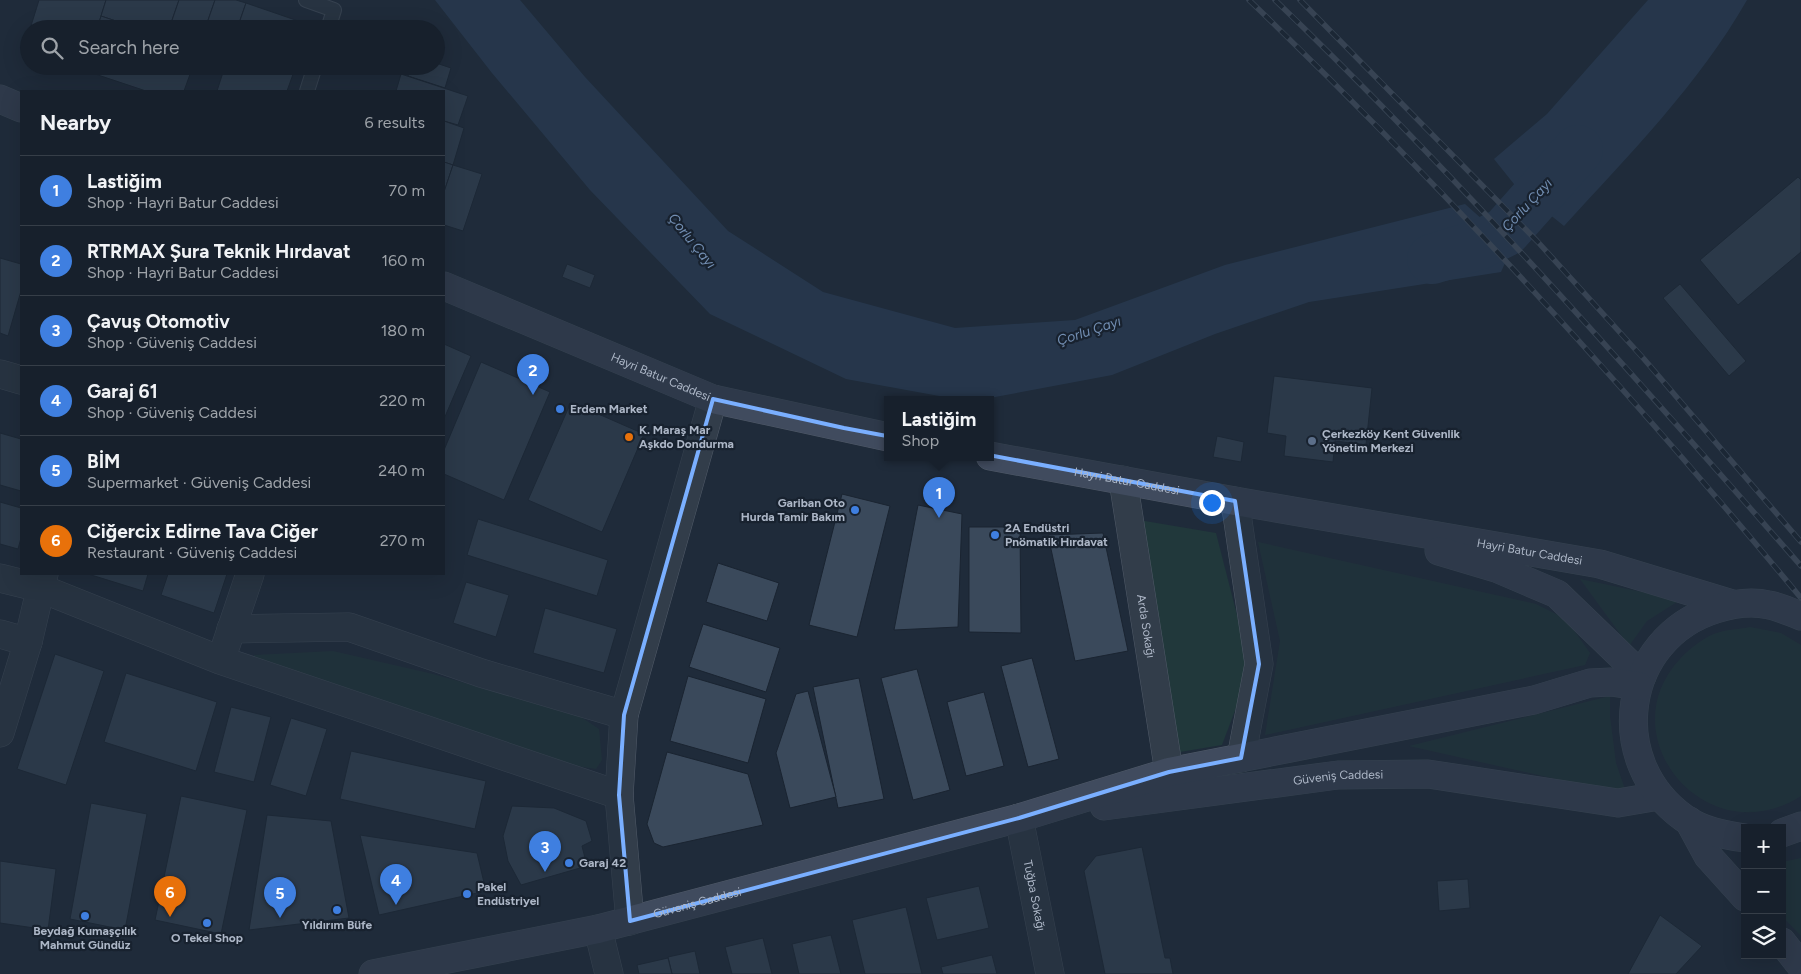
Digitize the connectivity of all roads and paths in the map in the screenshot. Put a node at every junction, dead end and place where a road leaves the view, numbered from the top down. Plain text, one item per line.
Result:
1 (306, 0) edge
2 (331, 20) edge
3 (312, 75) edge
4 (307, 90) edge
5 (0, 99) edge
6 (20, 108) edge
7 (445, 286) edge
8 (0, 374) edge
9 (20, 380) edge
10 (712, 399) junction
11 (884, 436) edge
12 (994, 457) edge
13 (1123, 480) junction
14 (1235, 501) junction
15 (1323, 515) junction
16 (250, 575) edge
17 (0, 578) edge
18 (42, 581) edge
19 (1732, 604) junction
20 (1801, 616) edge
21 (231, 629) junction
22 (0, 634) edge
23 (28, 642) junction
24 (220, 660) junction
25 (1640, 681) junction
26 (624, 715) junction
27 (0, 733) edge
28 (1241, 758) junction
29 (1169, 772) junction
30 (619, 795) junction
31 (1659, 796) junction
32 (1019, 818) junction
33 (1688, 821) junction
34 (1801, 826) edge
35 (1786, 832) edge
36 (1741, 837) edge
37 (1741, 893) edge
38 (630, 921) junction
39 (598, 929) junction
40 (1786, 947) edge
41 (1801, 966) edge
42 (373, 974) edge
43 (609, 974) edge
44 (1050, 974) edge

1 - 2 lane
3 - 4 lane
5 - 6 main road
7 - 10 main road, Hayri Batur Caddesi
8 - 9 street
10 - 11 main road, Hayri Batur Caddesi
10 - 26 street
12 - 13 main road, Hayri Batur Caddesi
13 - 14 main road, Hayri Batur Caddesi
13 - 29 street, Arda Sokağı
14 - 15 main road, Hayri Batur Caddesi
14 - 28 street
15 - 19 main road, Hayri Batur Caddesi
15 - 25 main road, Hayri Batur Caddesi
16 - 21 street
17 - 18 street
18 - 23 street
18 - 24 street
19 - 20 main road
19 - 25 main road
21 - 24 street
21 - 26 street
22 - 23 street
23 - 27 street
24 - 30 street
25 - 28 main road, Güveniş Caddesi
25 - 31 main road
26 - 30 street
28 - 29 main road, Güveniş Caddesi
29 - 32 main road, Güveniş Caddesi
30 - 38 street
31 - 32 main road, Güveniş Caddesi
31 - 33 main road
32 - 38 main road, Güveniş Caddesi
32 - 44 street, Tuğba Sokağı
33 - 36 main road
33 - 37 main road
34 - 35 main road
38 - 39 main road, Güveniş Caddesi
39 - 42 main road, Güveniş Caddesi
39 - 43 street
40 - 41 main road

